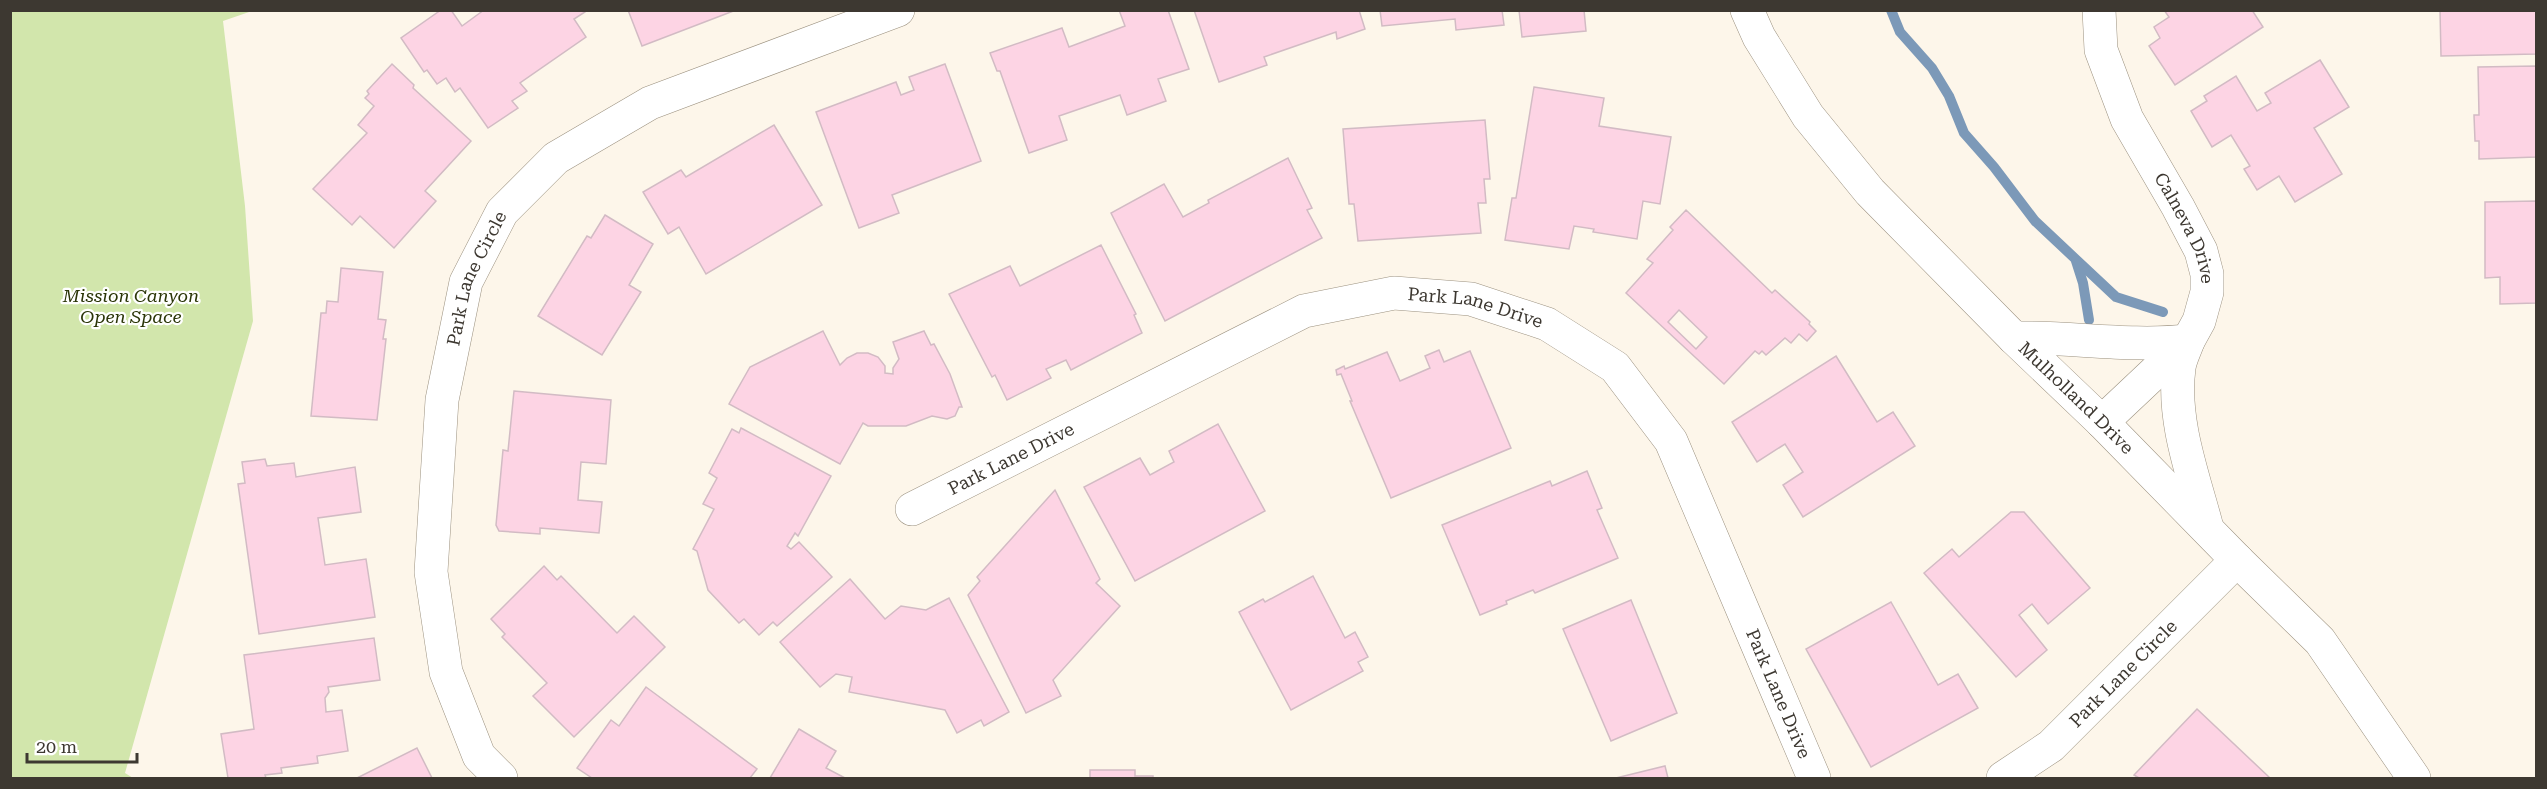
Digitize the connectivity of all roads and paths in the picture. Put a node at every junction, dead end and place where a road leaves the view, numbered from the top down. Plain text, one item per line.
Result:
1 (898, 10) edge
2 (1747, 10) edge
3 (2099, 10) edge
4 (2014, 338) junction
5 (2188, 341) junction
6 (2102, 422) junction
7 (912, 509) dead end
8 (2206, 526) junction
9 (2237, 560) junction
10 (501, 778) edge
11 (1814, 778) edge
12 (2003, 778) edge
13 (2414, 778) edge

1 - 10 street, Park Lane Circle
2 - 4 street, Mulholland Drive
3 - 5 street, Calneva Drive
4 - 5 street
4 - 6 street, Mulholland Drive
5 - 6 street, Calneva Drive
5 - 8 street
6 - 8 street, Mulholland Drive
7 - 11 street, Park Lane Drive
8 - 9 street, Mulholland Drive
9 - 12 street, Park Lane Circle
9 - 13 street, Mulholland Drive

